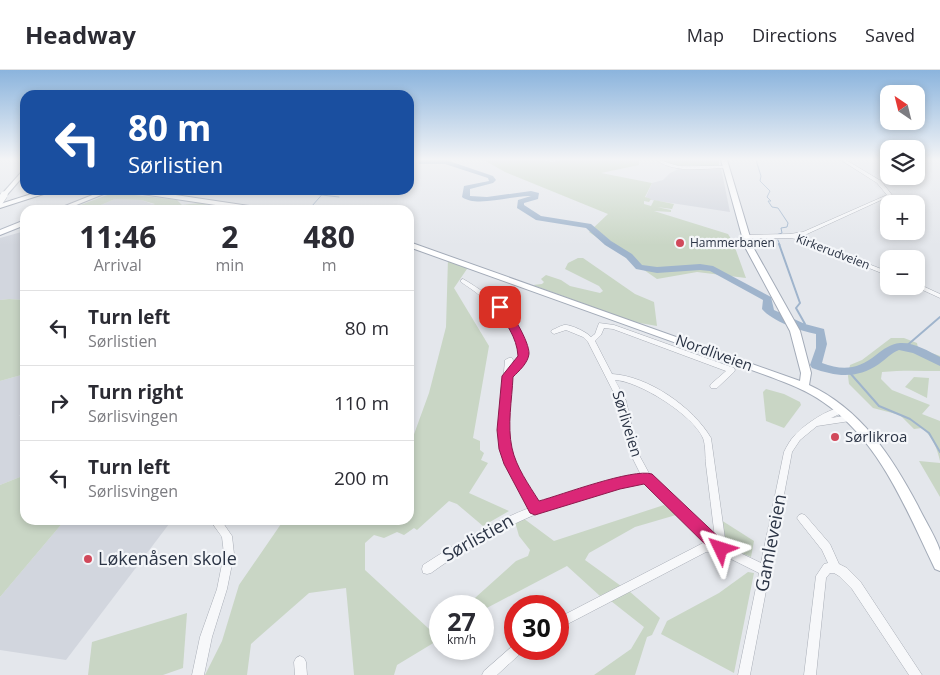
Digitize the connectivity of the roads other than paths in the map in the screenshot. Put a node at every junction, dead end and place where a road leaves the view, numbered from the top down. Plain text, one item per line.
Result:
1 (10, 188) edge
2 (732, 188) edge
3 (885, 188) edge
4 (20, 194) edge
5 (32, 195) edge
6 (36, 195) edge
7 (92, 195) edge
8 (94, 195) edge
9 (164, 195) edge
10 (1, 199) edge
11 (65, 205) edge
12 (70, 205) edge
13 (230, 205) edge
14 (0, 206) edge
15 (20, 223) edge
16 (1, 230) edge
17 (790, 236) junction
18 (745, 237) junction
19 (414, 247) edge
20 (880, 270) edge
21 (463, 281) dead end
22 (925, 289) edge
23 (940, 296) edge
24 (554, 332) dead end
25 (591, 341) junction
26 (509, 360) dead end
27 (507, 376) junction
28 (610, 377) junction
29 (798, 384) junction
30 (714, 386) dead end
31 (846, 414) junction
32 (647, 478) junction
33 (535, 509) junction
34 (802, 518) dead end
35 (219, 525) edge
36 (718, 547) junction
37 (940, 564) edge
38 (835, 568) junction
39 (427, 569) dead end
40 (766, 571) junction
41 (569, 618) edge
42 (505, 660) edge
43 (300, 662) dead end
44 (198, 675) edge
45 (300, 675) edge
46 (488, 675) edge
47 (744, 675) edge
48 (810, 675) edge
49 (916, 675) edge

1 - 10 main road
2 - 18 main road
3 - 17 street
4 - 10 highway
5 - 14 highway
6 - 14 highway
7 - 11 main road
8 - 12 main road
9 - 13 main road
15 - 16 main road
17 - 18 street, Kirkerudveien
17 - 20 street, Kirkerudveien
18 - 29 main road
19 - 29 main road, Nordliveien
21 - 27 street
22 - 23 street
24 - 25 street
25 - 28 street, Sørliveien
25 - 30 street
26 - 27 street
27 - 33 street
28 - 32 street, Sørliveien
28 - 36 street
29 - 31 main road, Nordliveien
31 - 37 main road, Nordliveien
31 - 40 street, Gamleveien
32 - 33 street, Sørlistien
32 - 36 street, Sørliveien
33 - 39 street, Sørlistien
34 - 38 street
35 - 44 street
36 - 40 street, Sørliveien
36 - 41 street
38 - 48 street
38 - 49 street
40 - 47 street, Gamleveien
42 - 46 street
43 - 45 street

